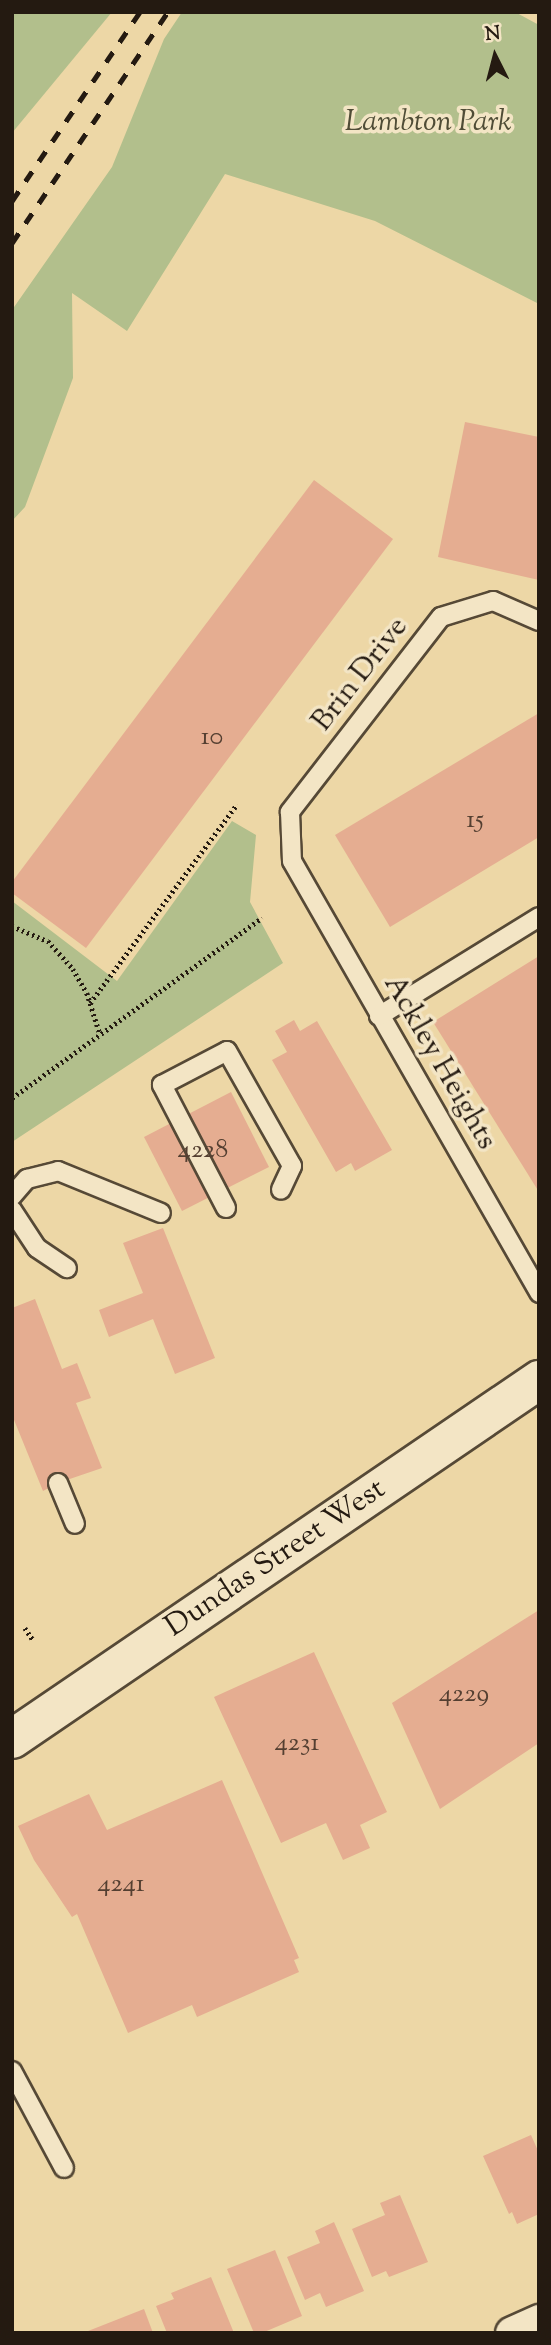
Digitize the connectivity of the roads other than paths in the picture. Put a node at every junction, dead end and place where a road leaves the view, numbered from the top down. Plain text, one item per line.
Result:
1 (539, 621) edge
2 (292, 861) joint
3 (539, 917) edge
4 (379, 1016) junction
5 (281, 1190) dead end
6 (12, 1196) edge
7 (226, 1208) dead end
8 (12, 1210) edge
9 (161, 1213) dead end
10 (67, 1268) dead end
11 (539, 1293) edge
12 (539, 1380) edge
13 (58, 1483) dead end
14 (75, 1524) dead end
15 (12, 1739) edge
16 (12, 2071) edge
17 (64, 2168) dead end
18 (539, 2321) edge
19 (512, 2333) edge

1 - 2 lane, Brin Drive
2 - 4 lane, Ackley Heights
3 - 4 lane
4 - 11 lane, Ackley Heights
5 - 7 lane
6 - 9 lane
8 - 10 lane
12 - 15 main road, Dundas Street West
13 - 14 lane
16 - 17 lane
18 - 19 street

